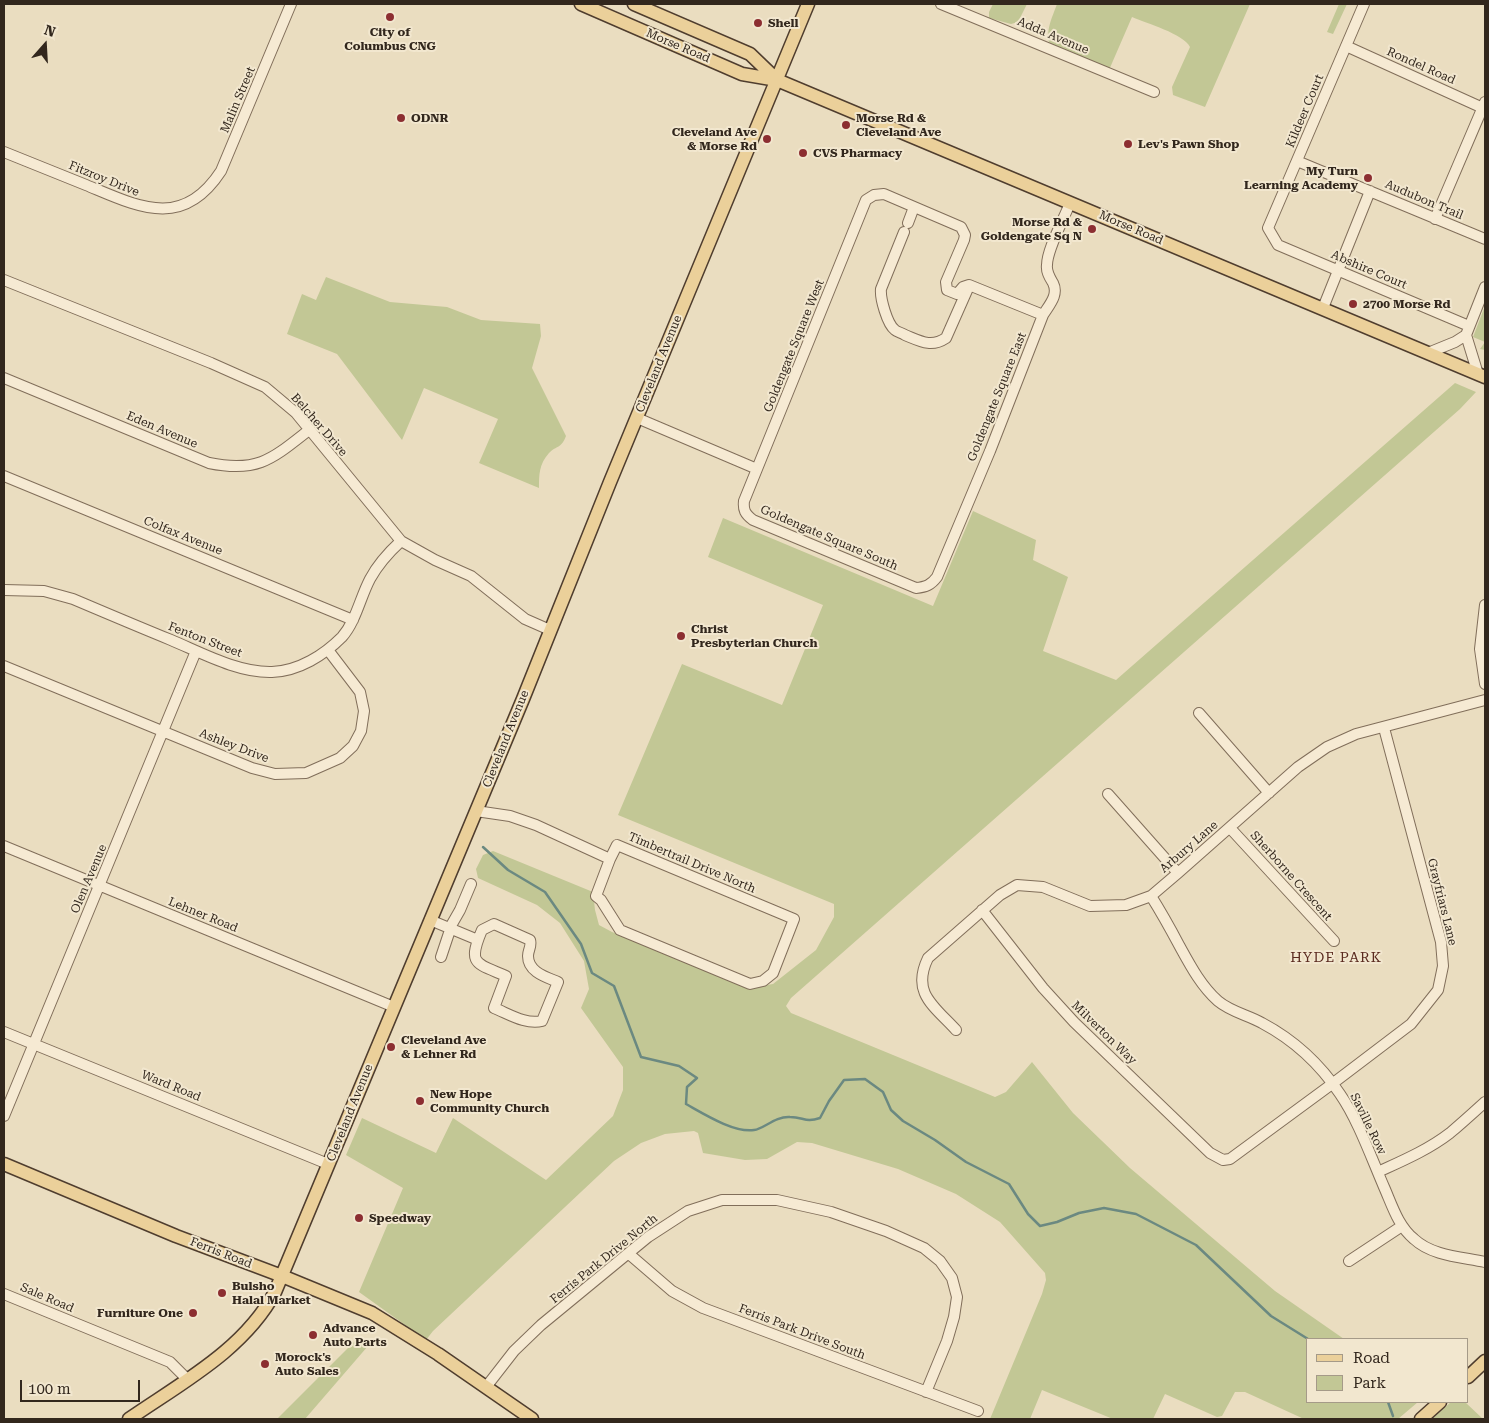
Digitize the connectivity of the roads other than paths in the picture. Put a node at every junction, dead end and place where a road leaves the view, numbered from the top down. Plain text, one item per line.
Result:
1 (291, 4) edge
2 (581, 4) edge
3 (634, 4) edge
4 (808, 4) edge
5 (941, 4) edge
6 (1364, 4) edge
7 (1346, 46) junction
8 (777, 80) junction
9 (1154, 92) dead end
10 (1484, 106) edge
11 (4, 152) edge
12 (1297, 161) junction
13 (1370, 191) junction
14 (196, 198) joint
15 (1070, 203) junction
16 (914, 207) junction
17 (1436, 218) junction
18 (1268, 228) joint
19 (1485, 239) edge
20 (1338, 271) junction
21 (4, 280) edge
22 (969, 285) junction
23 (1485, 287) edge
24 (1323, 308) junction
25 (1043, 315) junction
26 (1468, 330) junction
27 (1428, 353) junction
28 (1482, 375) edge
29 (4, 378) edge
30 (637, 418) junction
31 (309, 430) junction
32 (757, 469) junction
33 (4, 476) edge
34 (744, 501) joint
35 (401, 542) junction
36 (916, 588) joint
37 (4, 590) edge
38 (1485, 605) edge
39 (353, 620) junction
40 (550, 630) junction
41 (328, 650) junction
42 (196, 651) junction
43 (4, 666) edge
44 (1485, 684) edge
45 (1485, 700) edge
46 (1199, 712) dead end
47 (1384, 728) junction
48 (163, 731) junction
49 (1269, 793) junction
50 (1108, 794) dead end
51 (476, 811) junction
52 (1230, 828) junction
53 (4, 846) edge
54 (610, 859) junction
55 (1178, 873) junction
56 (471, 884) dead end
57 (100, 886) junction
58 (1150, 896) junction
59 (982, 910) junction
60 (430, 920) junction
61 (451, 929) junction
62 (478, 940) junction
63 (1334, 941) dead end
64 (441, 957) dead end
65 (394, 1007) junction
66 (956, 1030) dead end
67 (4, 1032) edge
68 (33, 1044) junction
69 (1332, 1084) junction
70 (1485, 1102) edge
71 (4, 1116) edge
72 (1223, 1160) joint
73 (4, 1164) edge
74 (328, 1164) junction
75 (1378, 1172) junction
76 (1402, 1226) junction
77 (629, 1254) junction
78 (1349, 1261) dead end
79 (1485, 1262) edge
80 (282, 1276) junction
81 (4, 1294) edge
82 (1485, 1361) edge
83 (1469, 1376) edge
84 (187, 1379) junction
85 (486, 1387) junction
86 (926, 1392) junction
87 (1439, 1403) edge
88 (978, 1411) dead end
89 (129, 1419) edge
90 (532, 1419) edge
91 (1421, 1419) edge

1 - 14 street, Malin Street
2 - 8 main road, Morse Road
3 - 8 main road, Morse Road
4 - 8 main road, Cleveland Avenue
5 - 9 street, Adda Avenue
6 - 7 street, Kildeer Court
7 - 10 street, Rondel Road
7 - 12 street, Kildeer Court
8 - 15 main road, Morse Road
8 - 30 main road, Cleveland Avenue
10 - 17 street
11 - 14 street, Fitzroy Drive
12 - 13 street, Audubon Trail
12 - 18 street, Kildeer Court
13 - 17 street, Audubon Trail
13 - 20 street
15 - 24 main road, Morse Road
15 - 25 street, Goldengate Square East
16 - 22 street
16 - 22 street
16 - 32 street, Goldengate Square West
17 - 19 street, Audubon Trail
18 - 20 street, Abshire Court
20 - 24 street
20 - 26 street, Abshire Court
21 - 31 street, Belcher Drive
22 - 25 street
23 - 26 street
24 - 27 main road, Morse Road
25 - 36 street, Goldengate Square East
26 - 27 street
26 - 28 street
27 - 28 main road, Morse Road
29 - 31 street, Eden Avenue
30 - 32 street
30 - 40 main road, Cleveland Avenue
31 - 35 street, Belcher Drive
32 - 34 street, Goldengate Square West
33 - 39 street, Colfax Avenue
34 - 36 street, Goldengate Square South
35 - 39 street, Fenton Street
35 - 40 street, Belcher Drive
37 - 42 street, Fenton Street
38 - 44 street
39 - 41 street, Fenton Street
40 - 51 main road, Cleveland Avenue
41 - 42 street, Fenton Street
41 - 48 street, Ashley Drive
42 - 48 street, Olen Avenue
43 - 48 street, Ashley Drive
45 - 47 street, Arbury Lane
46 - 49 street
47 - 49 street, Arbury Lane
47 - 69 street, Grayfriars Lane
48 - 57 street, Olen Avenue
49 - 52 street, Arbury Lane
50 - 55 street
51 - 54 street
51 - 60 main road, Cleveland Avenue
52 - 55 street, Arbury Lane
52 - 63 street, Sherborne Crescent
53 - 57 street, Lehner Road
54 - 54 street, Timbertrail Drive North
55 - 58 street, Arbury Lane
56 - 61 street
57 - 65 street, Lehner Road
57 - 68 street, Olen Avenue
58 - 59 street, Arbury Lane
58 - 69 street, Saville Row
59 - 66 street, Arbury Lane
59 - 72 street, Milverton Way
60 - 61 street
60 - 65 main road, Cleveland Avenue
61 - 62 street
61 - 64 street
62 - 62 street
65 - 74 main road, Cleveland Avenue
67 - 68 street, Ward Road
68 - 71 street, Olen Avenue
68 - 74 street, Ward Road
69 - 72 street, Grayfriars Lane
69 - 75 street, Saville Row
70 - 75 street
73 - 80 main road, Ferris Road
74 - 80 main road, Cleveland Avenue
75 - 76 street, Saville Row
76 - 78 street
76 - 79 street, Saville Row
77 - 85 street, Ferris Park Drive North
77 - 86 street, Ferris Park Drive South
77 - 86 street, Ferris Park Drive North
80 - 84 main road, Cleveland Avenue
80 - 85 main road, Ferris Road
81 - 84 street, Sale Road
82 - 83 main road
84 - 89 main road, Cleveland Avenue
85 - 90 main road, Ferris Road
86 - 88 street, Ferris Park Drive South
87 - 91 main road

